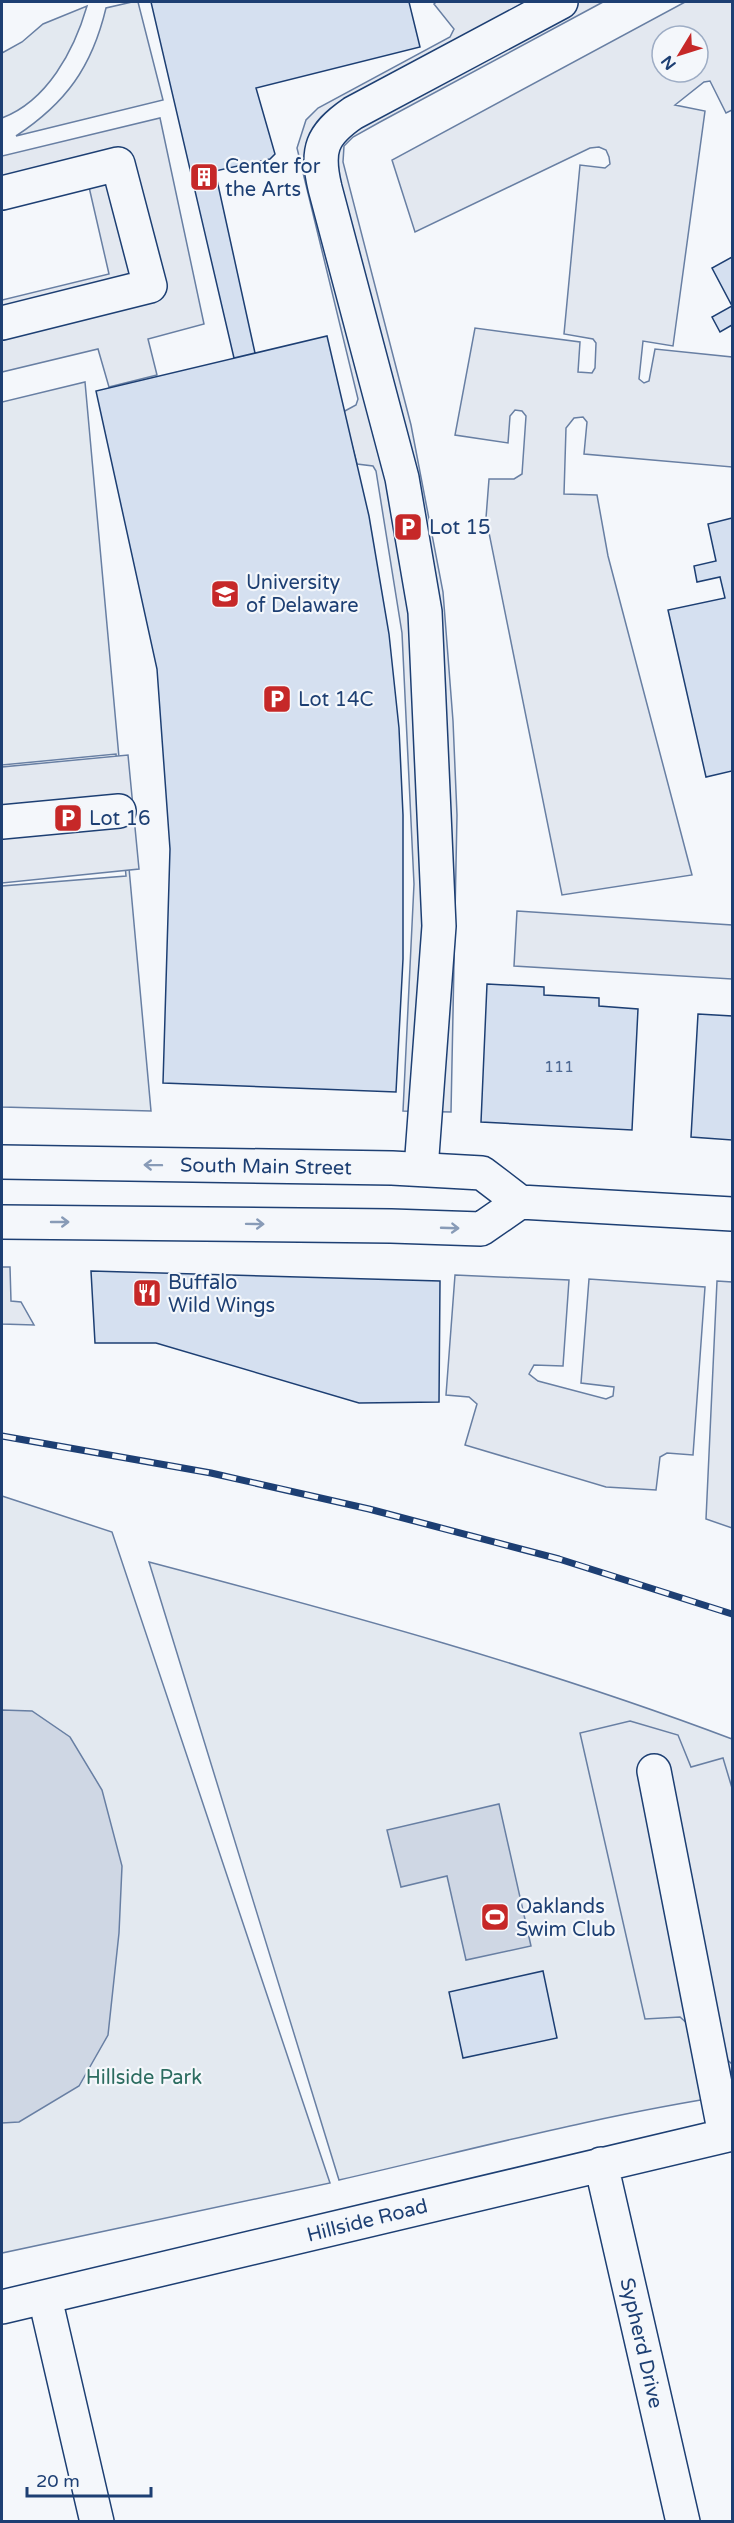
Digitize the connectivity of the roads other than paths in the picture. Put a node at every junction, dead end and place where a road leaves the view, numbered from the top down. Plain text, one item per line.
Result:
1 (561, 2) edge
2 (2, 193) edge
3 (2, 323) edge
4 (119, 811) dead end
5 (2, 822) edge
6 (2, 1162) edge
7 (421, 1169) junction
8 (520, 1202) junction
9 (732, 1214) edge
10 (2, 1222) edge
11 (654, 1771) dead end
12 (729, 2134) edge
13 (601, 2164) junction
14 (45, 2298) junction
15 (2, 2307) edge
16 (97, 2522) edge
17 (683, 2522) edge

1 - 7 street
2 - 3 street
4 - 5 street
7 -> 6 street, South Main Street
7 - 8 street, South Main Street
8 - 9 street
10 -> 8 street
11 - 12 street
12 - 13 street, Hillside Road
13 - 14 street, Hillside Road
13 - 17 street, Sypherd Drive
14 - 15 street, Hillside Road
14 - 16 street

